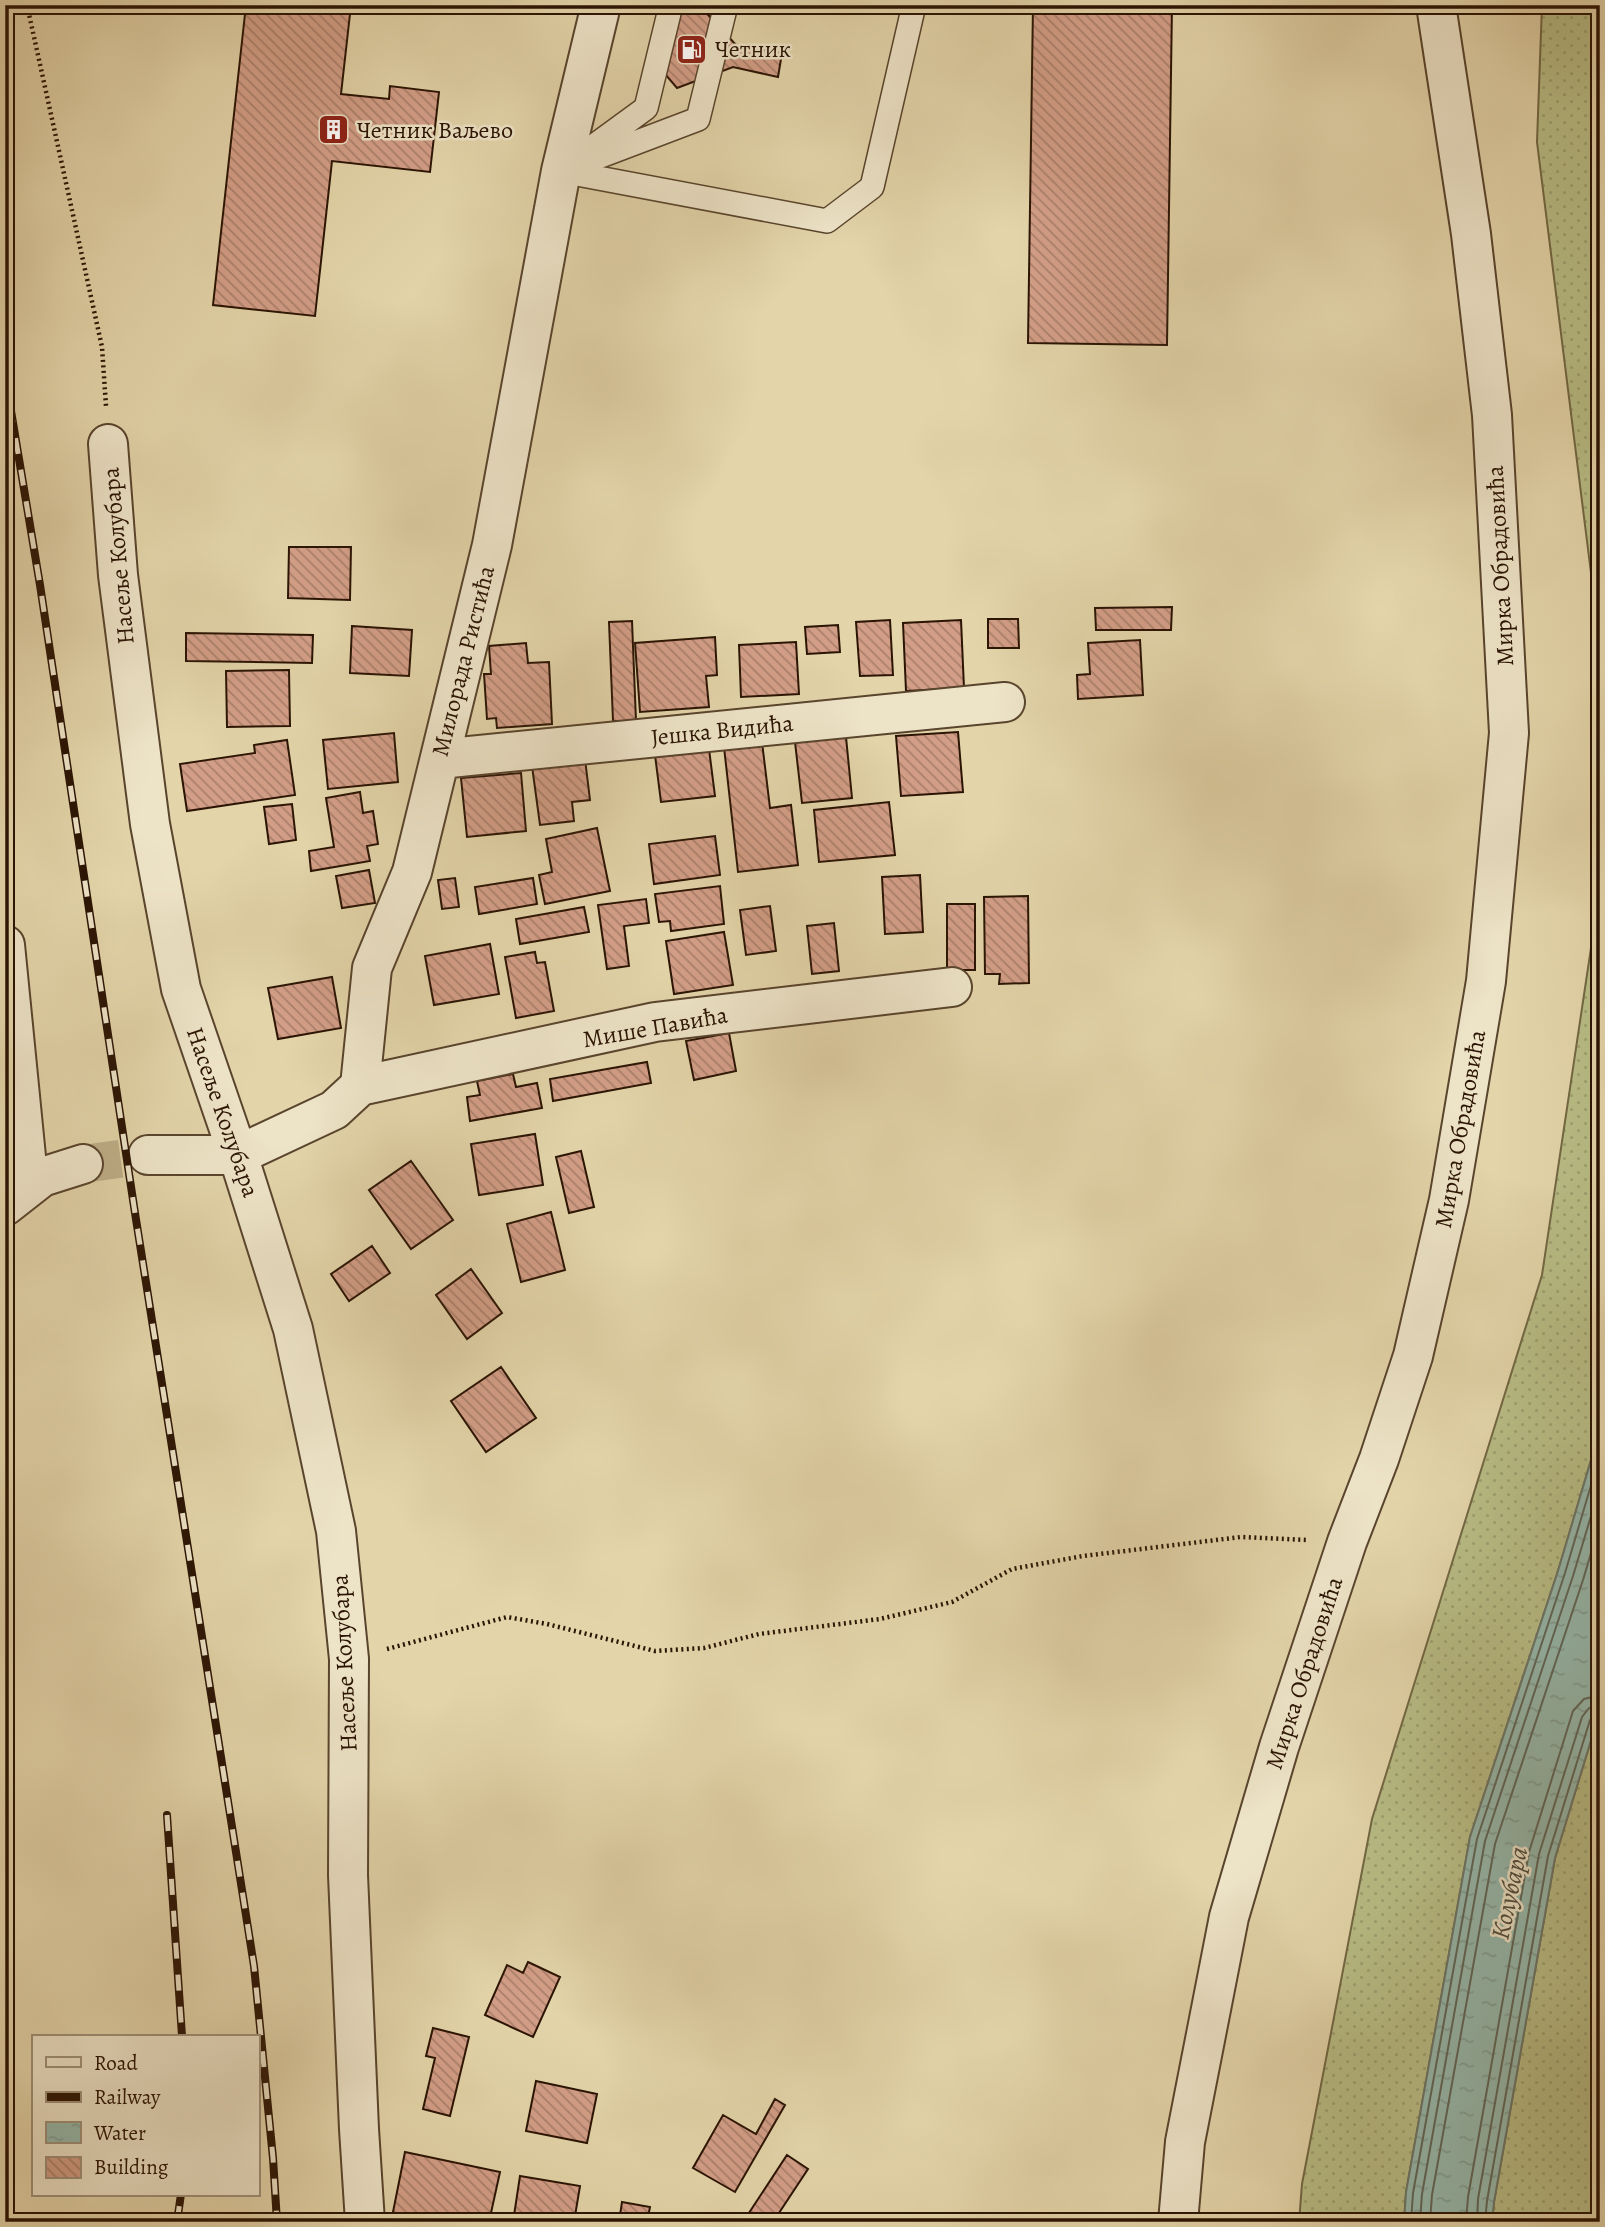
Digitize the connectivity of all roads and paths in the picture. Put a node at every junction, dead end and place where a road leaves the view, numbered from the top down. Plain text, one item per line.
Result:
1 (27, 5) edge
2 (601, 5) edge
3 (671, 5) edge
4 (726, 5) edge
5 (914, 5) edge
6 (1436, 5) edge
7 (561, 171) junction
8 (108, 444) joint
9 (1004, 702) dead end
10 (440, 759) junction
11 (5, 945) edge
12 (952, 988) dead end
13 (360, 1086) junction
14 (238, 1154) junction
15 (148, 1155) tunnel mouth
16 (83, 1164) tunnel mouth
17 (17, 1197) edge
18 (1347, 1542) junction
19 (349, 1659) junction
20 (365, 2222) edge
21 (1178, 2222) edge

1 - 8 path, Насеље Колубара
2 - 7 street, Милорада Ристића
3 - 7 lane
4 - 7 lane
5 - 7 lane
6 - 18 street, Мирка Обрадовића
7 - 10 street, Милорада Ристића
8 - 14 street, Насеље Колубара
9 - 10 street, Јешка Видића
10 - 13 street, Милорада Ристића
11 - 17 street
12 - 13 street, Мише Павића
13 - 14 street
14 - 15 street
14 - 19 street, Насеље Колубара
16 - 17 street
18 - 19 path
18 - 21 street, Мирка Обрадовића
19 - 20 street, Насеље Колубара

